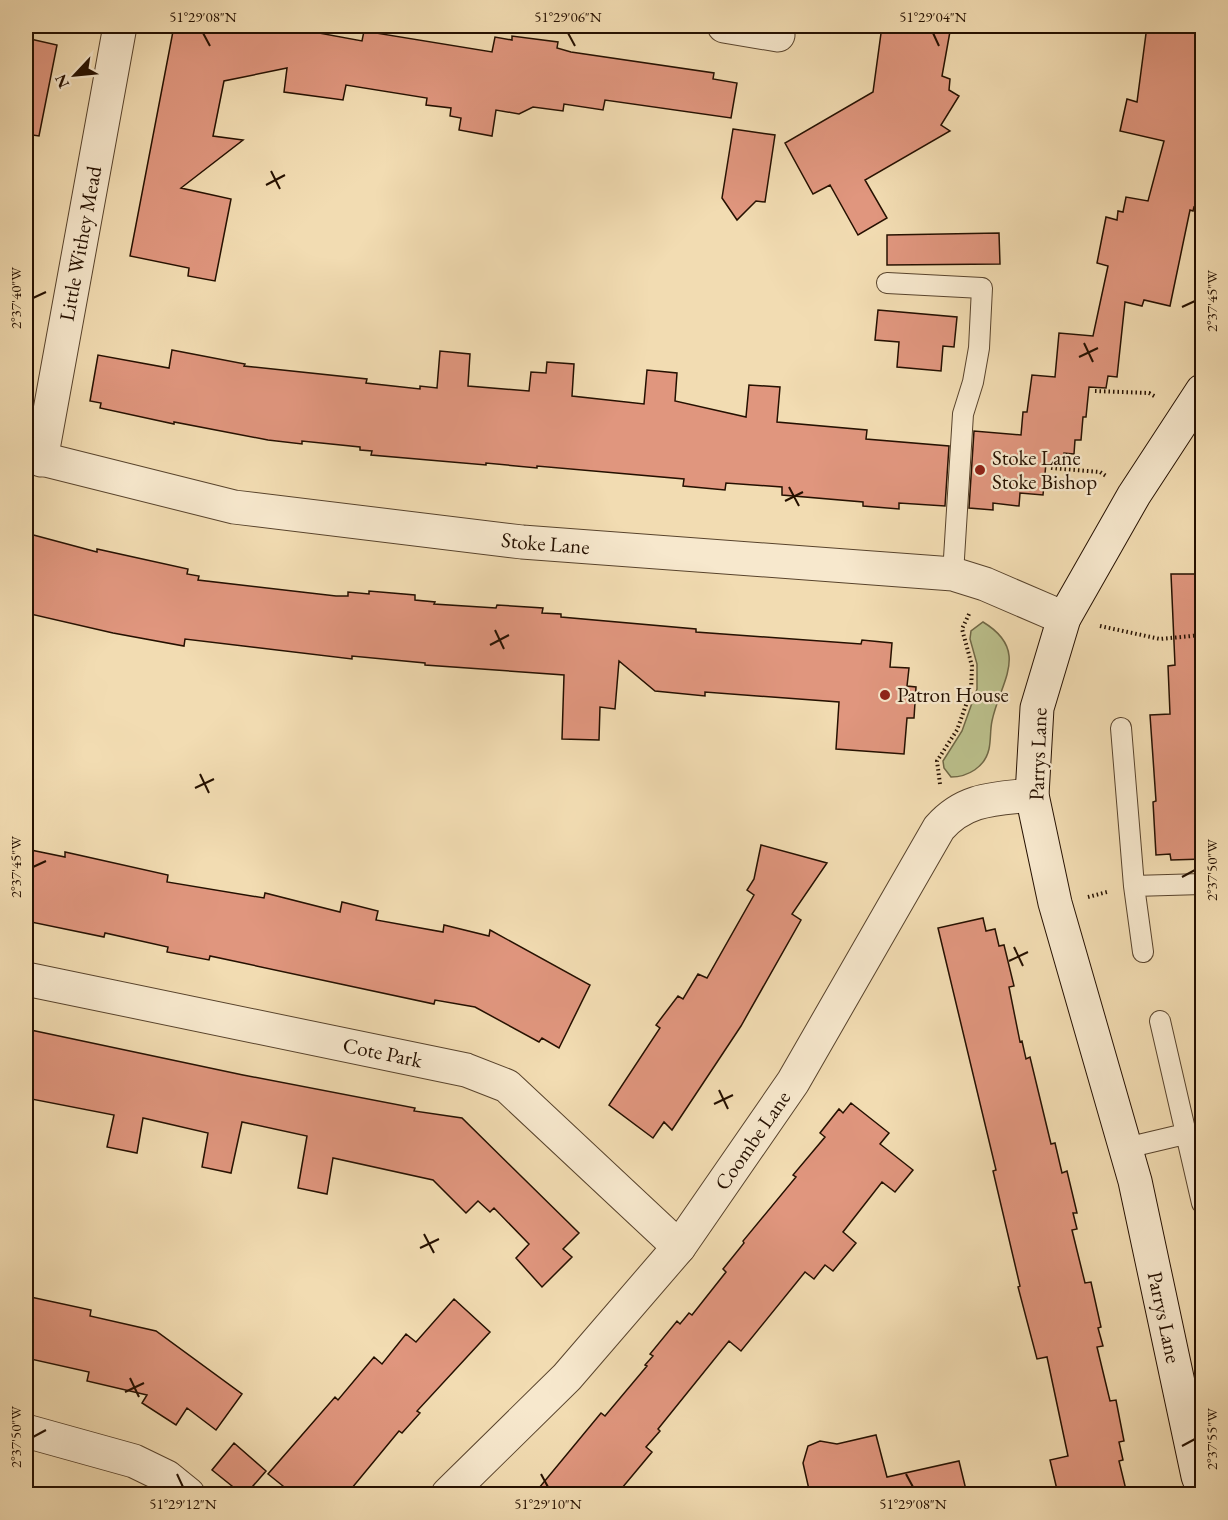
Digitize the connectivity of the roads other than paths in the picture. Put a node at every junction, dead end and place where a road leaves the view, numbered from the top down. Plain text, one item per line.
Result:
1 (120, 26) edge
2 (724, 26) edge
3 (778, 35) dead end
4 (887, 283) dead end
5 (1203, 391) edge
6 (33, 457) edge
7 (953, 574) junction
8 (1064, 618) junction
9 (1120, 728) dead end
10 (1032, 795) junction
11 (1203, 884) edge
12 (1134, 886) junction
13 (1143, 952) dead end
14 (26, 979) edge
15 (1160, 1021) dead end
16 (1185, 1134) junction
17 (1125, 1148) junction
18 (1203, 1203) edge
19 (680, 1247) junction
20 (26, 1431) edge
21 (1203, 1487) edge
22 (188, 1494) edge
23 (448, 1494) edge

1 - 6 street, Little Withey Mead
2 - 3 street
4 - 7 lane
5 - 8 street, Parrys Lane
6 - 7 street, Stoke Lane
7 - 8 street, Stoke Lane
8 - 10 street, Parrys Lane
9 - 12 lane
10 - 17 street, Parrys Lane
10 - 19 street, Coombe Lane
11 - 12 lane
12 - 13 lane
14 - 19 street, Cote Park
15 - 16 lane
16 - 17 lane
16 - 18 lane
17 - 21 street, Parrys Lane
19 - 23 street, Coombe Lane
20 - 22 street

